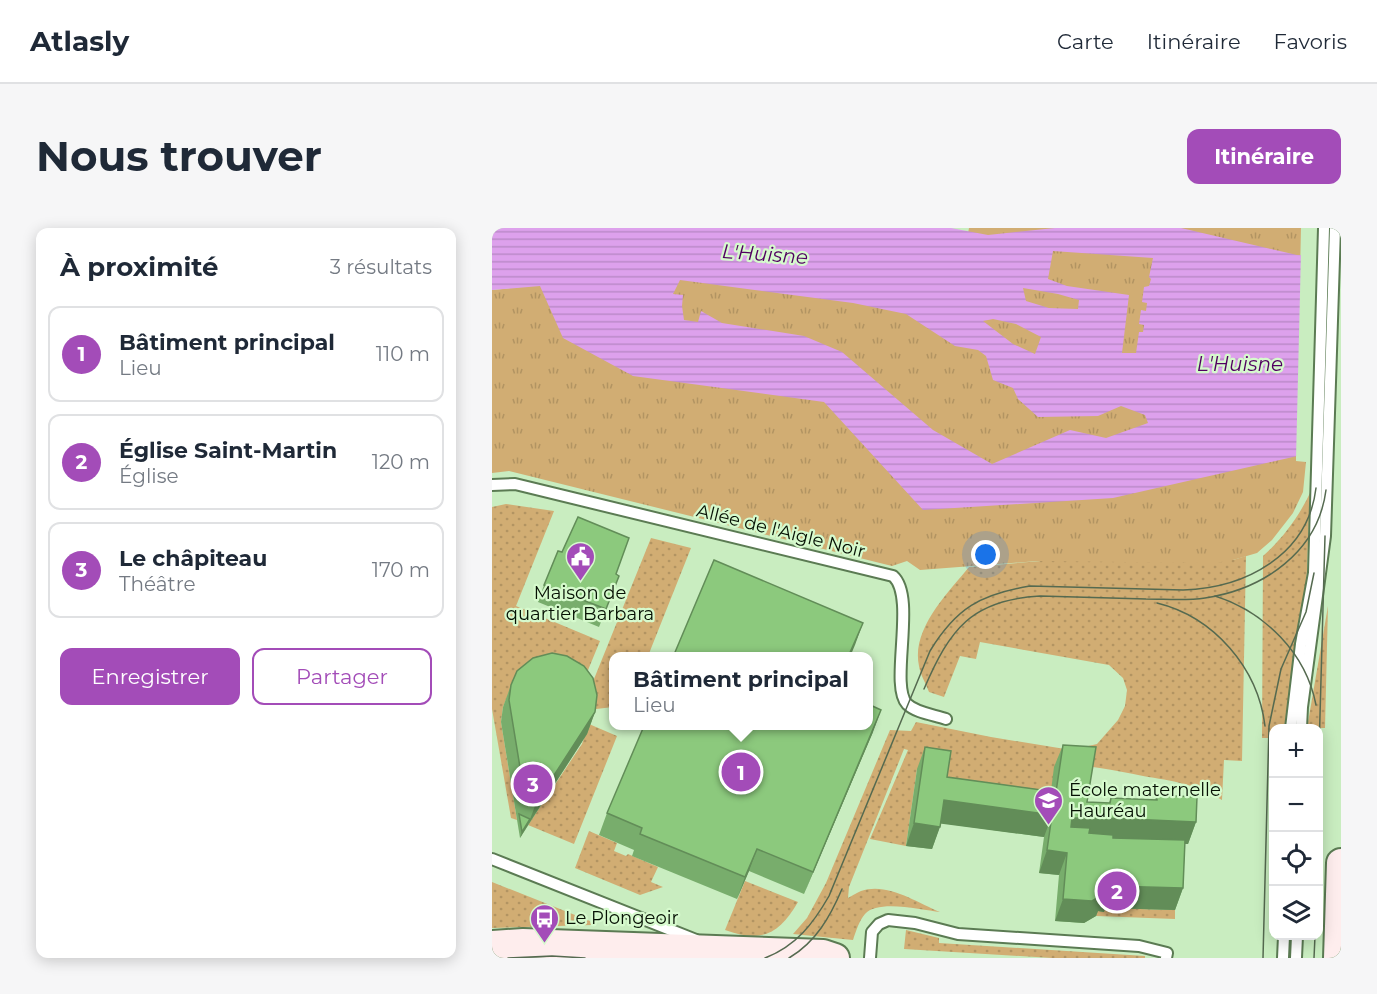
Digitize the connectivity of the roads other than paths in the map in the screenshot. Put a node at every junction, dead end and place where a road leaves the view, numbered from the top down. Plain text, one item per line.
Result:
1 (1324, 228) edge
2 (1335, 228) edge
3 (1329, 241) junction
4 (1322, 463) junction
5 (492, 485) edge
6 (946, 719) dead end
7 (1292, 724) edge
8 (1301, 724) edge
9 (492, 859) edge
10 (1341, 863) edge
11 (1284, 940) edge
12 (1297, 940) edge
13 (492, 945) edge
14 (721, 950) junction
15 (1169, 952) edge
16 (835, 958) edge
17 (870, 958) edge
18 (1283, 958) edge
19 (1296, 958) edge
20 (1338, 958) edge

1 - 3 lane
2 - 3 lane
3 - 4 lane
4 - 7 lane
4 - 8 lane
5 - 6 lane, Allée de l'Aigle Noir
9 - 14 lane
10 - 20 street
11 - 18 lane
12 - 19 lane
13 - 14 street
14 - 16 street
15 - 17 lane

